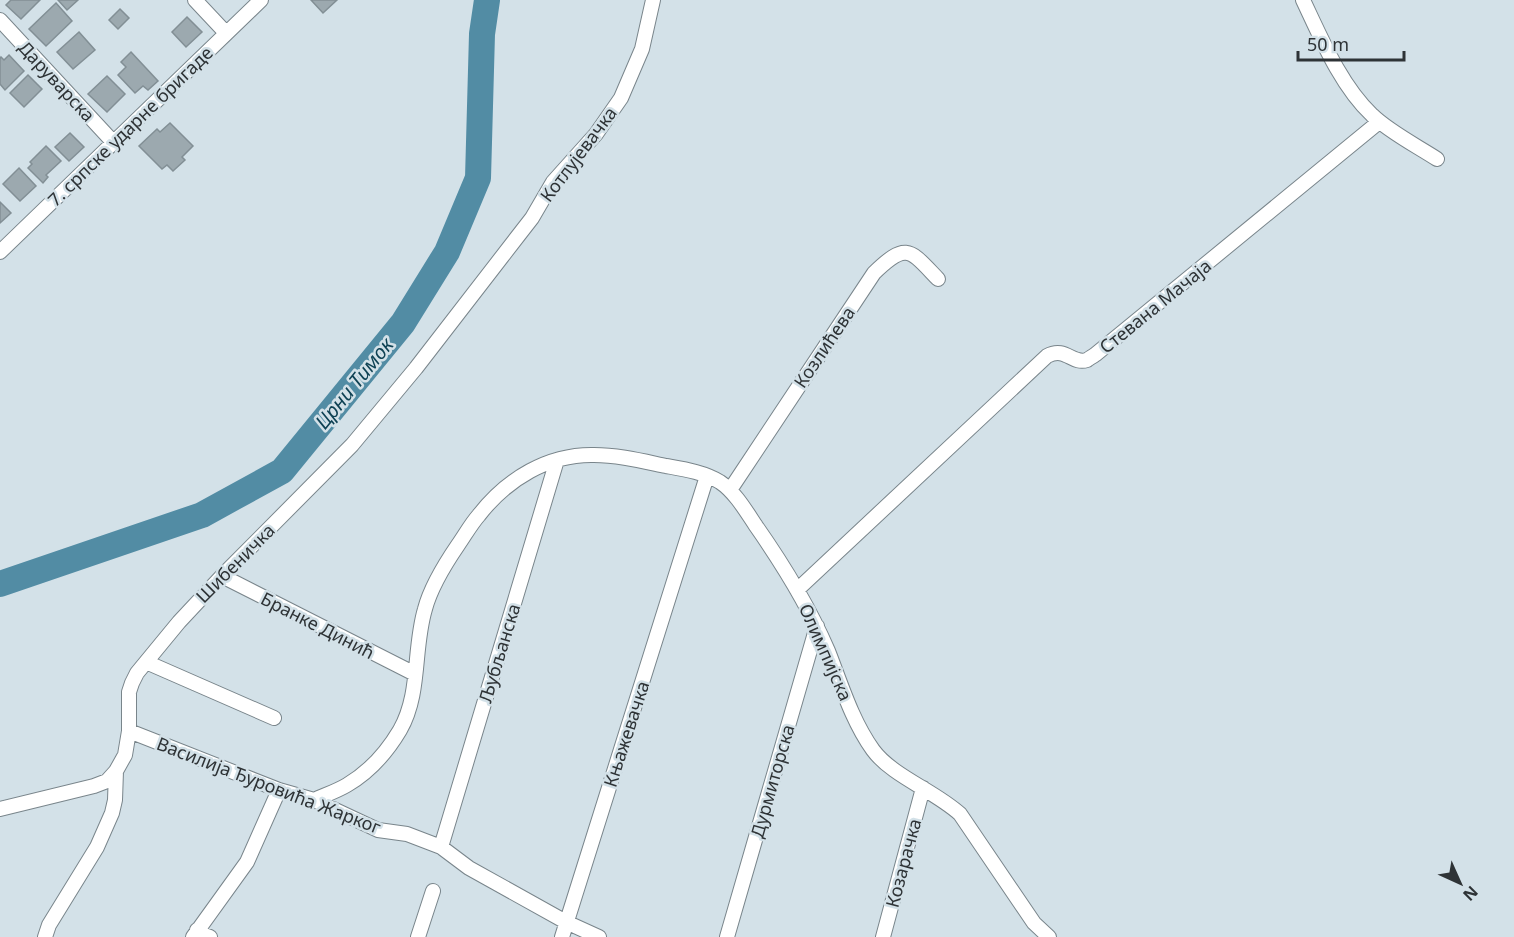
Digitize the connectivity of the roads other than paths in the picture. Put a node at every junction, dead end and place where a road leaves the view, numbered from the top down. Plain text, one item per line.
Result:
1 (195, 0) edge
2 (261, 0) edge
3 (653, 0) edge
4 (1303, 0) edge
5 (0, 20) edge
6 (226, 33) junction
7 (1379, 122) junction
8 (114, 143) junction
9 (1437, 159) dead end
10 (518, 236) joint
11 (0, 252) edge
12 (938, 279) dead end
13 (557, 459) junction
14 (708, 476) junction
15 (729, 489) junction
16 (222, 576) junction
17 (797, 590) junction
18 (817, 626) junction
19 (146, 662) junction
20 (415, 674) junction
21 (274, 718) dead end
22 (129, 731) junction
23 (116, 771) junction
24 (923, 788) junction
25 (279, 790) junction
26 (314, 800) junction
27 (0, 809) edge
28 (441, 847) junction
29 (433, 891) dead end
30 (566, 922) junction
31 (1032, 930) edge
32 (195, 934) edge
33 (45, 937) edge
34 (210, 937) edge
35 (418, 937) edge
36 (562, 937) edge
37 (599, 937) edge
38 (727, 937) edge
39 (883, 937) edge
40 (1049, 937) edge

1 - 6 street
2 - 6 street, 7. српске ударне бригаде
3 - 10 street, Котлујевачка
4 - 7 street
5 - 8 street, Даруварска
6 - 8 street, 7. српске ударне бригаде
7 - 9 street
7 - 17 street, Стевана Мачаја
8 - 11 street, 7. српске ударне бригаде
10 - 16 street, Шибеничка
12 - 15 street, Козлићева
13 - 14 street, Олимпијска
13 - 20 street, Олимпијска
13 - 28 street, Љубљанска
14 - 15 street, Олимпијска
14 - 30 street, Књажевачка
15 - 17 street, Олимпијска
16 - 19 street, Шибеничка
16 - 20 street, Бранке Динић
17 - 18 street, Олимпијска
18 - 24 street, Олимпијска
18 - 38 street, Дурмиторска
19 - 21 street
19 - 22 street, Шибеничка
20 - 26 street, Олимпијска
22 - 23 street, Шибеничка
22 - 25 street, Василија Ђуровића Жарког
23 - 27 street
23 - 33 street, Шибеничка
24 - 31 street, Олимпијска
24 - 39 street, Козарачка
25 - 26 street, Василија Ђуровића Жарког
25 - 32 street
26 - 28 street, Василија Ђуровића Жарког
28 - 30 street, Василија Ђуровића Жарког
29 - 35 street
30 - 36 street, Књажевачка
30 - 37 street, Василија Ђуровића Жарког
31 - 40 street, Олимпијска
32 - 34 street

